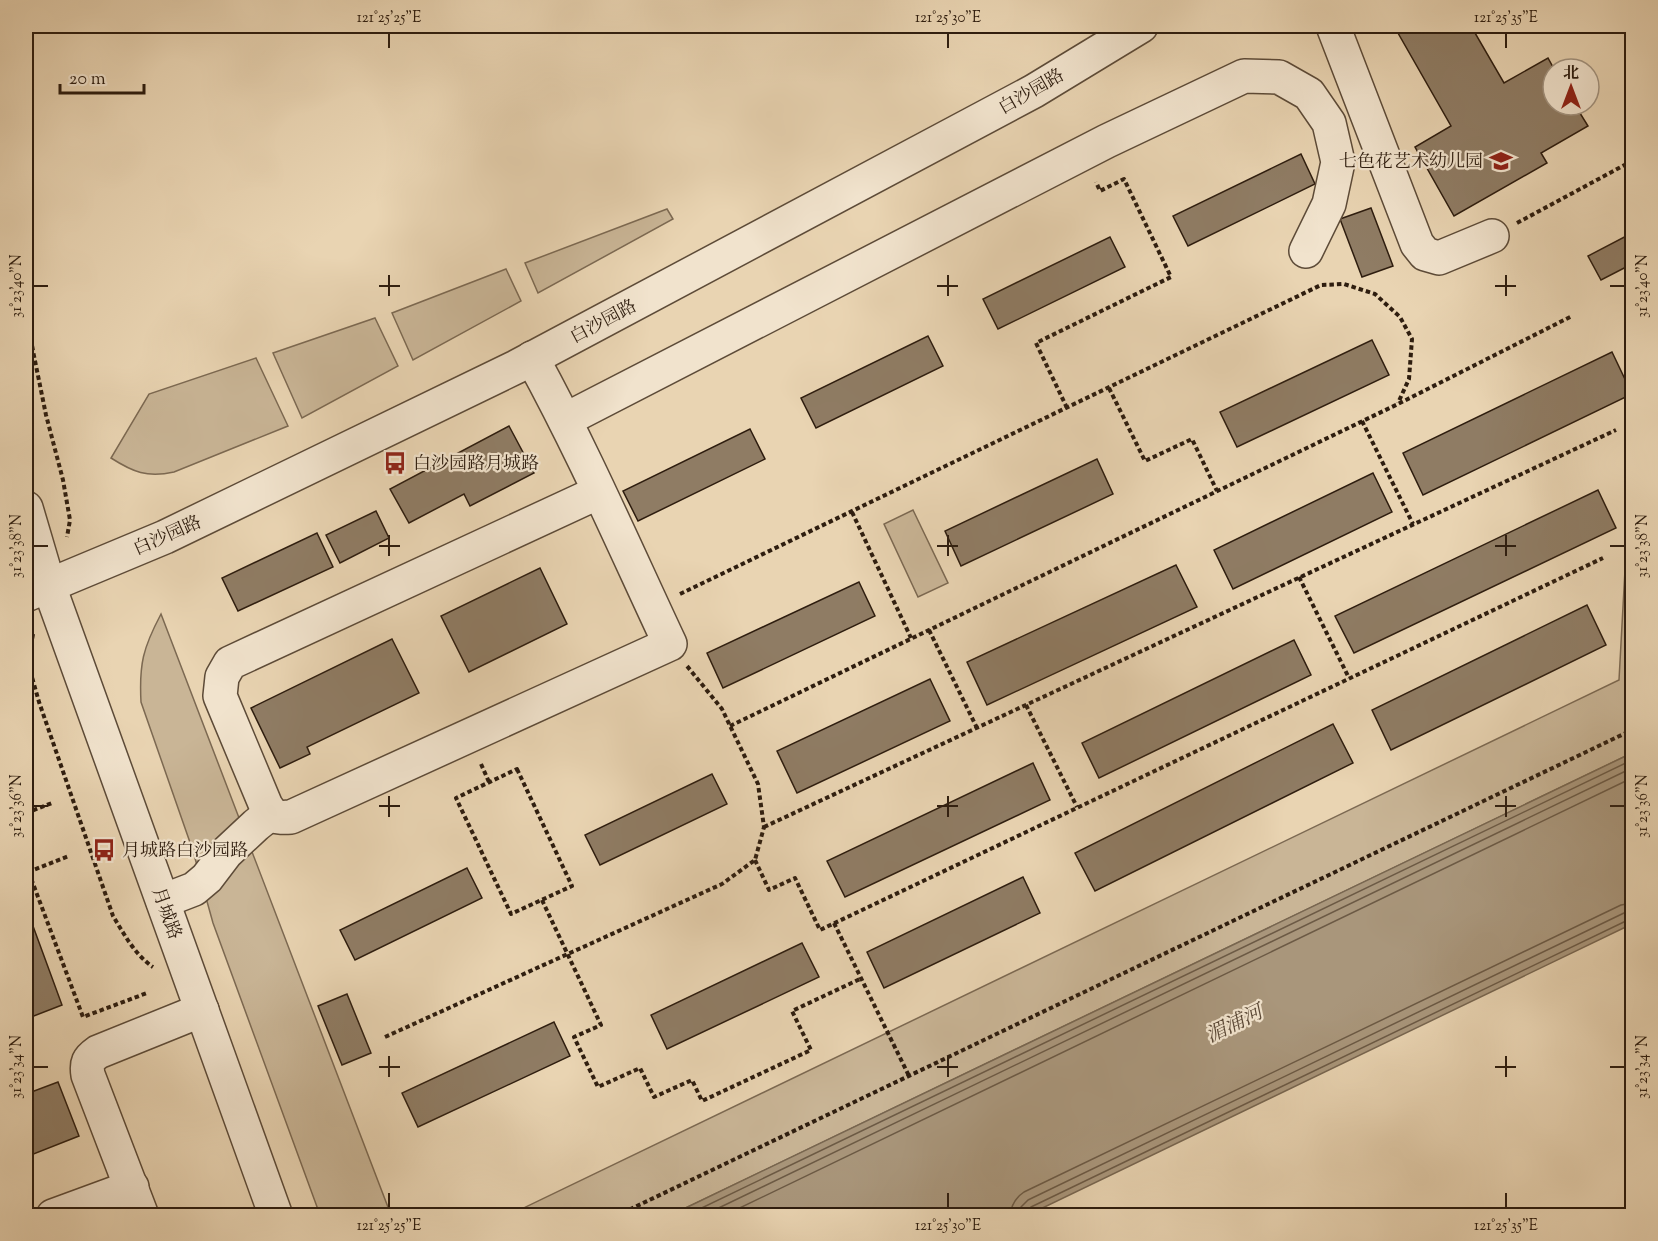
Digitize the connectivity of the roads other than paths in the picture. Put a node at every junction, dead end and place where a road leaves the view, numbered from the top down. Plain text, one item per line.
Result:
1 (1141, 26) edge
2 (1333, 26) edge
3 (1492, 236) road end
4 (1306, 251) dead end
5 (532, 358) junction
6 (565, 420) junction
7 (599, 492) junction
8 (26, 508) edge
9 (37, 591) edge
10 (272, 813) junction
11 (163, 901) junction
12 (202, 1010) junction
13 (137, 1201) edge
14 (53, 1215) edge
15 (276, 1215) edge

1 - 5 street, 白沙园路
2 - 3 street
4 - 6 street
5 - 6 street
5 - 9 street, 白沙园路
6 - 7 street
7 - 10 street
7 - 10 street
8 - 9 street, 月城路
9 - 11 street, 月城路
10 - 11 street
11 - 12 street, 月城路
12 - 13 street
12 - 15 street, 月城路
13 - 14 street

